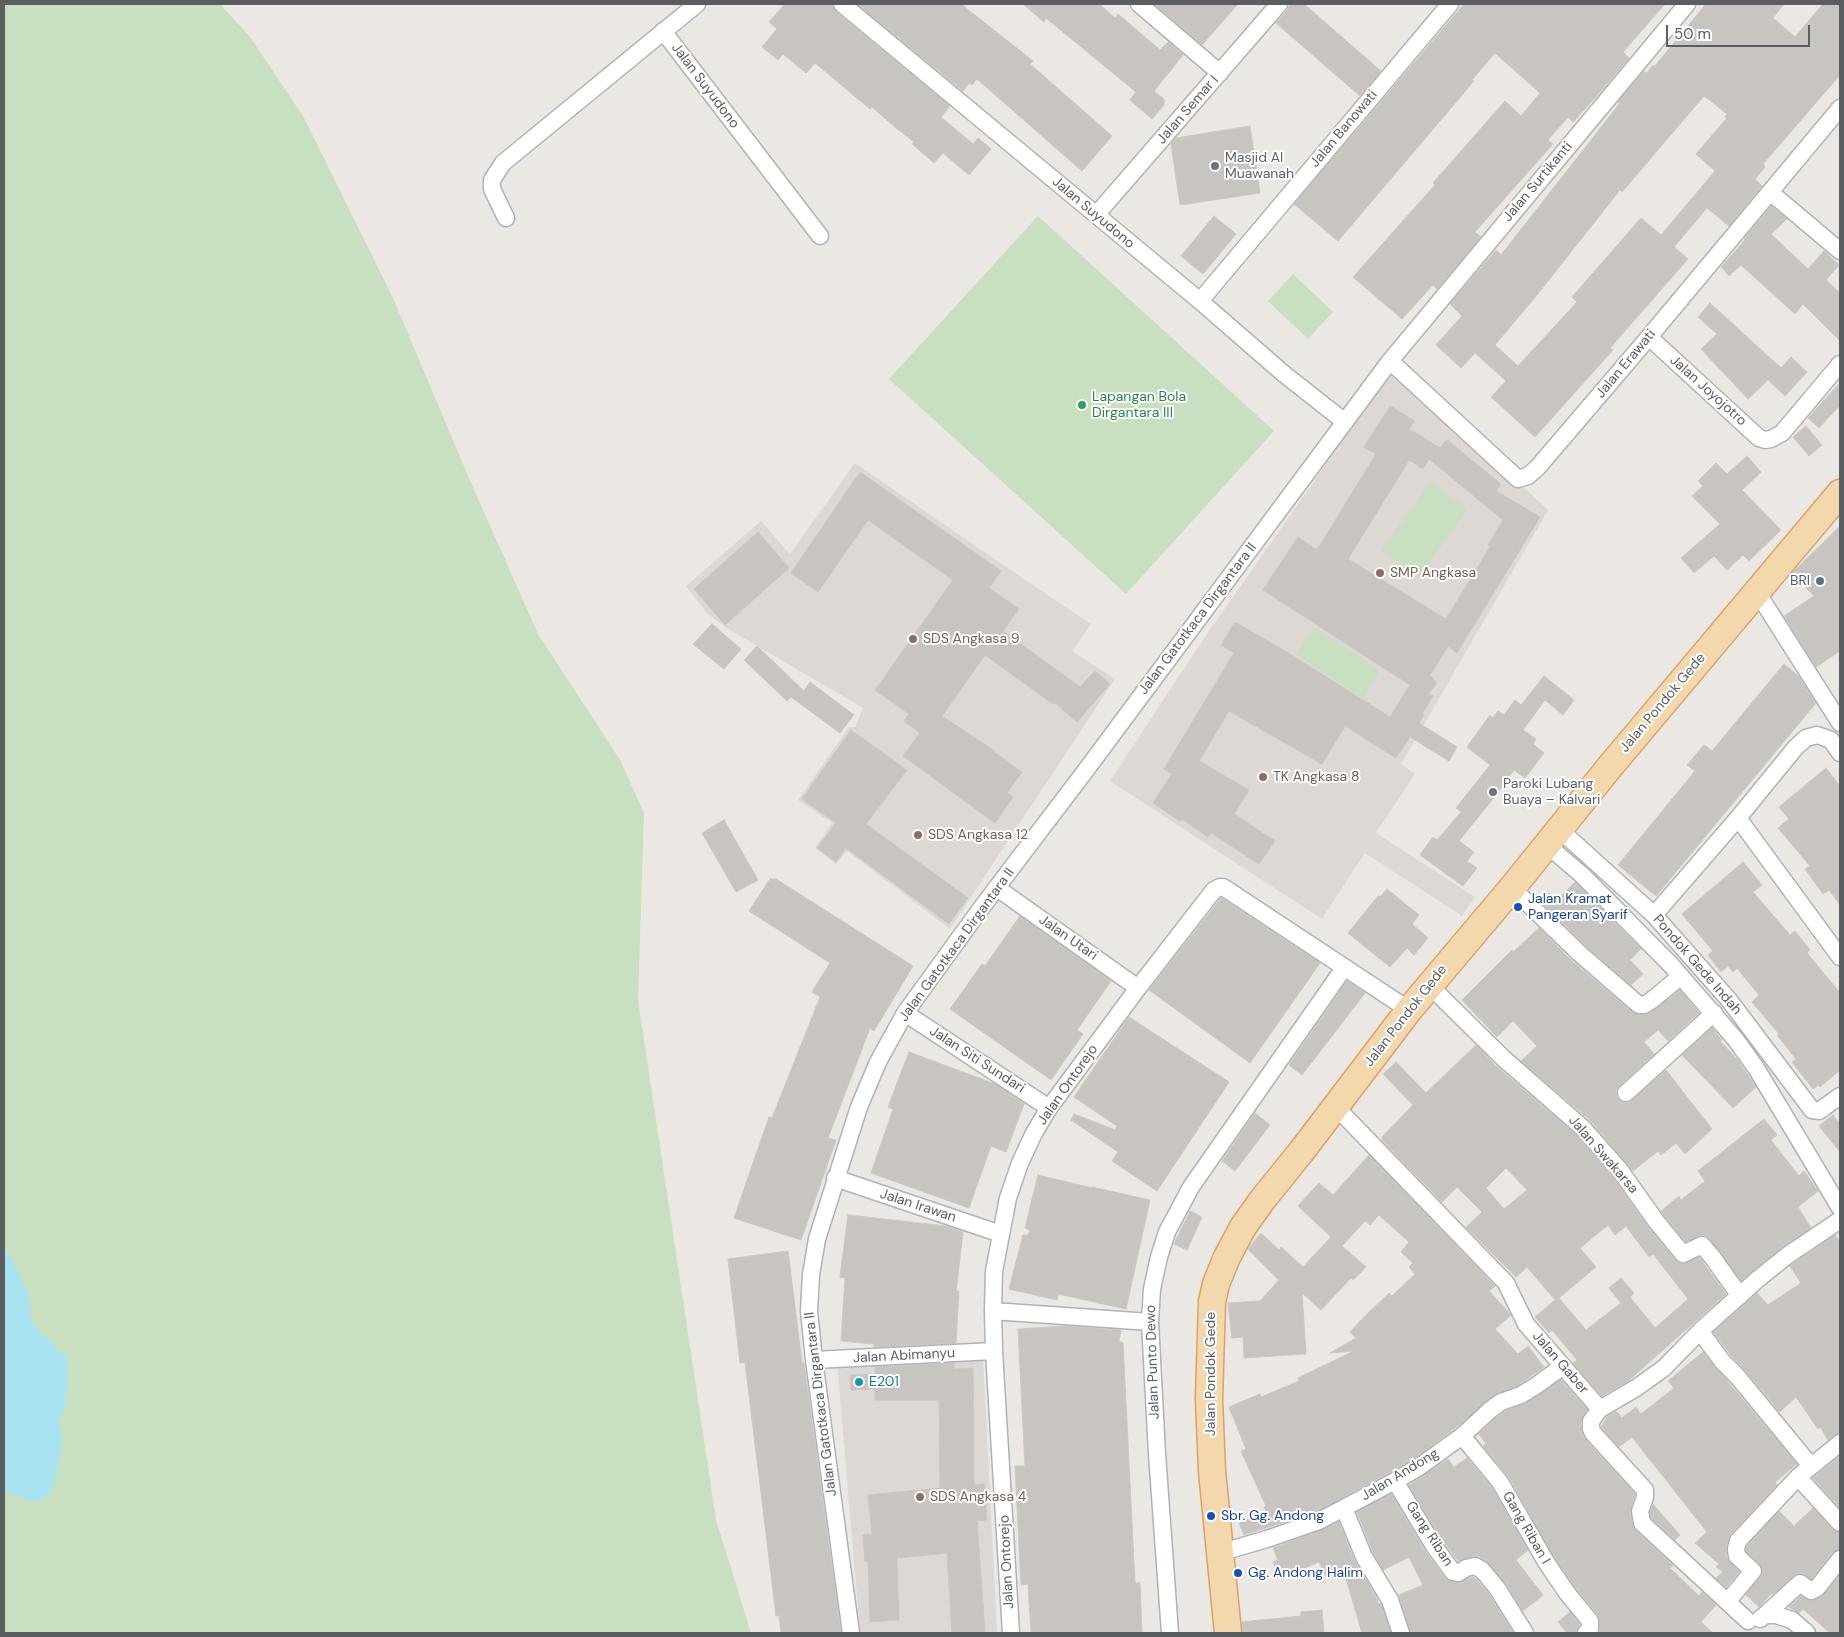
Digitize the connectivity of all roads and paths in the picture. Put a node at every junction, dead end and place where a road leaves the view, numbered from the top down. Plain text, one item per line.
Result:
1 (696, 4) edge
2 (842, 4) edge
3 (1139, 4) edge
4 (1279, 4) edge
5 (1450, 4) edge
6 (1687, 4) edge
7 (663, 31) junction
8 (1220, 73) junction
9 (1840, 108) edge
10 (1770, 192) junction
11 (1096, 215) junction
12 (506, 218) dead end
13 (820, 236) dead end
14 (1840, 251) edge
15 (1200, 301) junction
16 (1649, 337) junction
17 (1390, 361) junction
18 (1840, 364) edge
19 (1344, 422) junction
20 (1840, 492) edge
21 (1757, 592) junction
22 (1840, 723) edge
23 (1840, 753) edge
24 (1738, 818) junction
25 (1553, 837) junction
26 (997, 888) junction
27 (1512, 888) junction
28 (1654, 915) junction
29 (1840, 957) edge
30 (1344, 968) junction
31 (1681, 976) junction
32 (1429, 985) junction
33 (1138, 988) junction
34 (1408, 1010) junction
35 (905, 1012) junction
36 (1714, 1013) junction
37 (1626, 1093) dead end
38 (1840, 1096) edge
39 (1335, 1106) junction
40 (1049, 1108) junction
41 (835, 1178) junction
42 (1840, 1208) edge
43 (1840, 1220) edge
44 (1001, 1234) junction
45 (1740, 1296) junction
46 (993, 1311) junction
47 (1150, 1322) junction
48 (1700, 1331) junction
49 (994, 1351) junction
50 (814, 1360) junction
51 (1563, 1366) junction
52 (1600, 1409) junction
53 (1462, 1436) junction
54 (1840, 1443) edge
55 (1811, 1466) junction
56 (1798, 1477) junction
57 (1396, 1481) junction
58 (1344, 1508) junction
59 (1840, 1523) edge
60 (1219, 1553) junction
61 (1840, 1560) edge
62 (1728, 1601) junction
63 (1765, 1615) junction
64 (1588, 1627) edge
65 (1744, 1627) edge
66 (851, 1633) edge
67 (1012, 1633) edge
68 (1170, 1633) edge
69 (1228, 1633) edge
70 (1401, 1633) edge
71 (1525, 1633) edge
72 (1807, 1633) edge

1 - 7 street
2 - 11 street, Jalan Suyudono
3 - 8 street
4 - 8 street, Jalan Semar I
5 - 15 street, Jalan Banowati
6 - 17 street, Jalan Surtikanti
7 - 12 street
7 - 13 street, Jalan Suyudono
8 - 11 street, Jalan Semar I
9 - 10 street, Jalan Erawati
10 - 14 street
10 - 16 street, Jalan Erawati
11 - 15 street, Jalan Suyudono
15 - 19 street, Jalan Suyudono
16 - 17 street, Jalan Erawati
16 - 18 street, Jalan Joyojotro
17 - 19 street, Jalan Gatotkaca Dirgantara II
19 - 26 street, Jalan Gatotkaca Dirgantara II
20 - 21 main road, Jalan Pondok Gede
21 - 22 street
21 - 25 main road, Jalan Pondok Gede
23 - 24 street
24 - 28 street
24 - 29 street
25 - 27 main road, Jalan Pondok Gede
25 - 28 street, Pondok Gede Indah
25 - 31 street
26 - 33 street, Jalan Utari
26 - 35 street, Jalan Gatotkaca Dirgantara II
27 - 31 street
27 - 32 main road, Jalan Pondok Gede
28 - 38 street, Pondok Gede Indah
30 - 33 street, Jalan Ontorejo
30 - 34 street, Jalan Ontorejo
30 - 47 street, Jalan Punto Dewo
31 - 36 street
32 - 34 main road, Jalan Pondok Gede
32 - 45 street, Jalan Swakarsa
33 - 40 street, Jalan Ontorejo
34 - 39 main road, Jalan Pondok Gede
35 - 40 street, Jalan Siti Sundari
35 - 41 street, Jalan Gatotkaca Dirgantara II
36 - 37 street
36 - 42 street
39 - 51 street, Jalan Gaber
39 - 60 main road, Jalan Pondok Gede
40 - 44 street, Jalan Ontorejo
41 - 44 street, Jalan Irawan
41 - 50 street, Jalan Gatotkaca Dirgantara II
43 - 45 street
44 - 46 street, Jalan Ontorejo
45 - 48 street
46 - 47 street
46 - 49 street, Jalan Ontorejo
47 - 68 street, Jalan Punto Dewo
48 - 52 street
48 - 55 street
49 - 50 street, Jalan Abimanyu
49 - 67 street, Jalan Ontorejo
50 - 66 street, Jalan Gatotkaca Dirgantara II
51 - 52 street, Jalan Gaber
51 - 53 street, Jalan Andong
52 - 62 street
53 - 57 street, Jalan Andong
53 - 64 street, Gang Riban I
54 - 55 street
55 - 56 street
56 - 59 street
56 - 62 street
57 - 58 street, Jalan Andong
57 - 71 street, Gang Riban
58 - 60 street, Jalan Andong
58 - 70 street
60 - 69 main road, Jalan Pondok Gede
61 - 63 street
62 - 65 street
63 - 65 street
63 - 72 street

